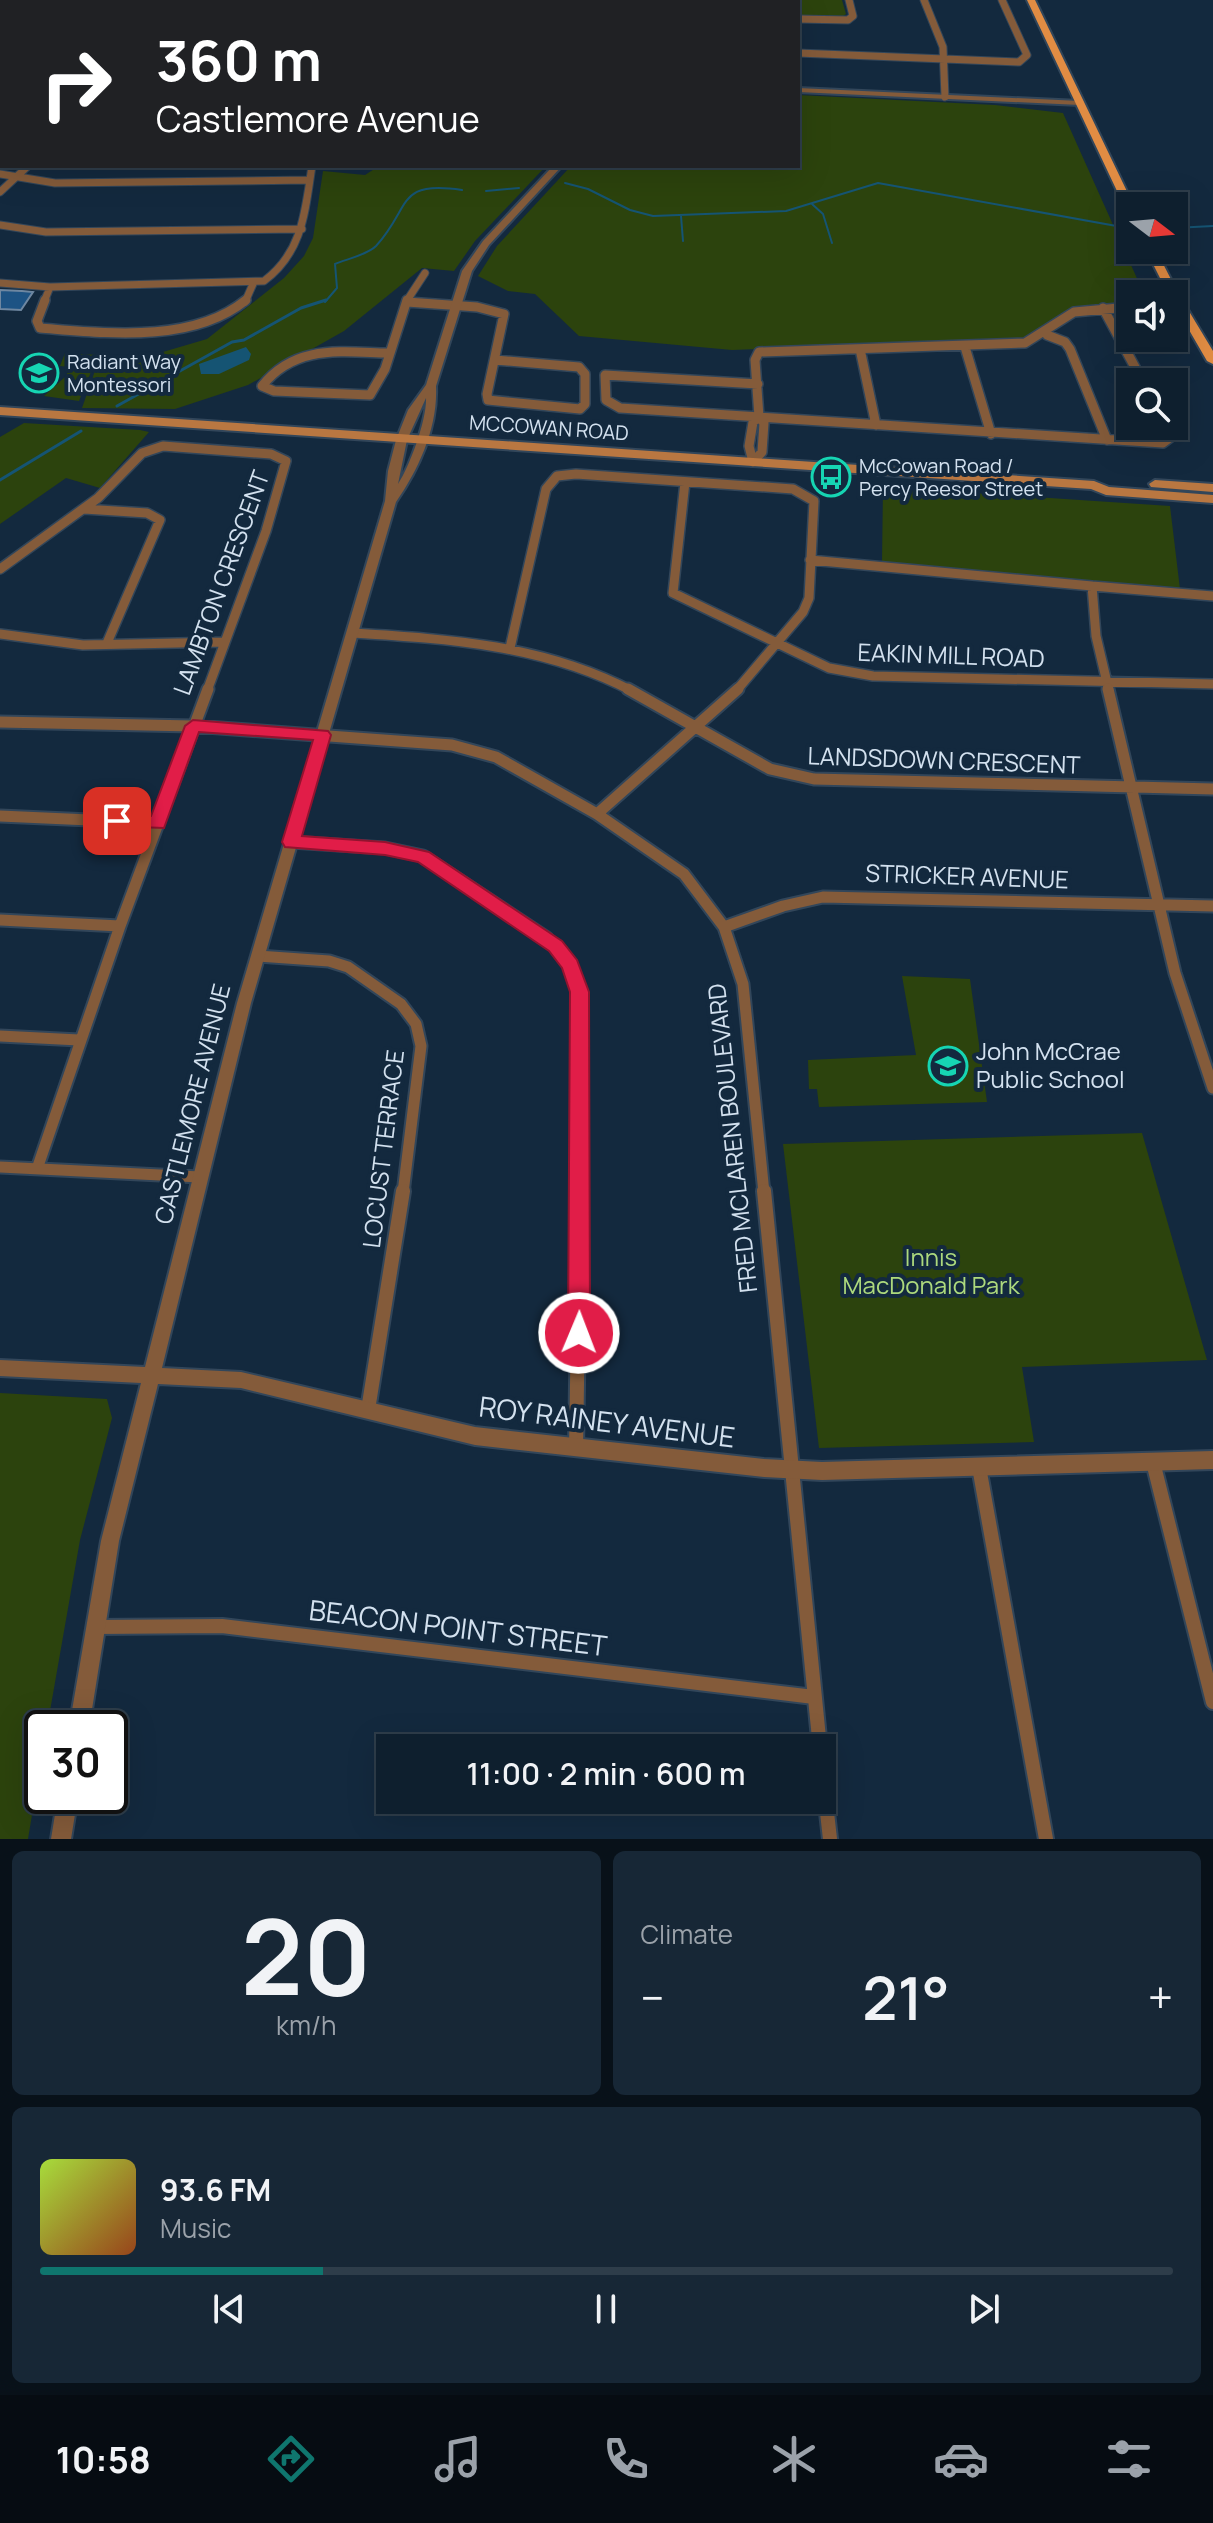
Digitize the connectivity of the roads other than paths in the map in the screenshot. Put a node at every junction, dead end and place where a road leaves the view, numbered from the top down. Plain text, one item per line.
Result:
1 (849, 0) edge
2 (924, 0) edge
3 (1002, 0) edge
4 (1031, 0) edge
5 (800, 19) edge
6 (800, 53) edge
7 (943, 59) junction
8 (800, 90) edge
9 (945, 97) junction
10 (1080, 103) junction
11 (26, 168) edge
12 (312, 168) edge
13 (556, 168) edge
14 (0, 174) edge
15 (16, 177) junction
16 (309, 180) junction
17 (0, 192) edge
18 (1122, 192) edge
19 (0, 225) edge
20 (302, 229) junction
21 (425, 273) dead end
22 (0, 283) edge
23 (253, 284) junction
24 (50, 287) junction
25 (407, 302) junction
26 (456, 306) junction
27 (1103, 308) junction
28 (1116, 308) edge
29 (1189, 322) edge
30 (1047, 335) junction
31 (965, 347) junction
32 (860, 349) junction
33 (388, 353) junction
34 (495, 360) junction
35 (1213, 361) edge
36 (1135, 368) edge
37 (758, 384) junction
38 (431, 386) junction
39 (0, 411) edge
40 (759, 417) junction
41 (876, 425) junction
42 (991, 434) junction
43 (403, 439) junction
44 (422, 439) junction
45 (1107, 440) junction
46 (1116, 440) edge
47 (753, 462) junction
48 (685, 482) junction
49 (1094, 485) junction
50 (1213, 488) edge
51 (1213, 499) edge
52 (391, 501) junction
53 (84, 509) junction
54 (810, 560) junction
55 (0, 569) edge
56 (1092, 586) junction
57 (1213, 596) edge
58 (353, 633) junction
59 (0, 634) edge
60 (225, 642) junction
61 (107, 643) junction
62 (777, 644) junction
63 (510, 648) junction
64 (1107, 682) junction
65 (1213, 684) edge
66 (0, 722) edge
67 (193, 726) junction
68 (696, 728) junction
69 (323, 735) junction
70 (1132, 787) junction
71 (1213, 789) edge
72 (597, 814) junction
73 (0, 816) edge
74 (157, 823) junction
75 (291, 842) junction
76 (1159, 905) junction
77 (1213, 906) edge
78 (0, 920) edge
79 (120, 926) junction
80 (724, 927) junction
81 (258, 956) junction
82 (0, 1036) edge
83 (79, 1040) junction
84 (1207, 1051) edge
85 (1213, 1088) edge
86 (0, 1167) edge
87 (37, 1169) junction
88 (200, 1177) junction
89 (0, 1368) edge
90 (150, 1375) junction
91 (368, 1410) junction
92 (576, 1449) junction
93 (1213, 1460) edge
94 (1153, 1462) junction
95 (979, 1467) junction
96 (792, 1470) junction
97 (95, 1627) junction
98 (814, 1697) junction
99 (1213, 1702) edge
100 (82, 1710) edge
101 (818, 1734) edge
102 (65, 1814) edge
103 (827, 1814) edge
104 (61, 1839) edge
105 (830, 1839) edge
106 (1046, 1839) edge

1 - 5 street
2 - 7 street
3 - 7 street
4 - 10 main road
6 - 7 street
7 - 9 street
8 - 9 street
9 - 10 street
10 - 18 main road
11 - 15 street
12 - 16 street
13 - 26 street, CASTLEMORE AVENUE
14 - 15 street
15 - 16 street
15 - 17 street
16 - 20 street
19 - 20 street
20 - 23 street
21 - 25 street
22 - 24 street
23 - 24 street
23 - 24 street
25 - 26 street
25 - 33 street
26 - 34 street
26 - 38 street, CASTLEMORE AVENUE
27 - 28 street
27 - 30 street
27 - 36 street
29 - 35 main road
30 - 31 street
30 - 45 street
31 - 32 street
31 - 42 street
32 - 37 street
32 - 41 street
33 - 33 street
34 - 34 street
37 - 40 street
37 - 40 street
38 - 43 street, CASTLEMORE AVENUE
38 - 44 street, CASTLEMORE AVENUE
39 - 43 main road, MCCOWAN ROAD
40 - 41 street
40 - 47 street
41 - 42 street
42 - 45 street
43 - 44 main road, MCCOWAN ROAD
43 - 52 street, CASTLEMORE AVENUE
44 - 47 main road, MCCOWAN ROAD
44 - 52 street, CASTLEMORE AVENUE
45 - 46 street
47 - 49 main road, MCCOWAN ROAD
48 - 54 street
48 - 62 street, EAKIN MILL ROAD
48 - 63 street
49 - 50 main road, MCCOWAN ROAD
49 - 51 main road, MCCOWAN ROAD
52 - 58 street, CASTLEMORE AVENUE
53 - 55 street, LAMBTON CRESCENT
53 - 60 street, LAMBTON CRESCENT
53 - 61 street
54 - 56 street
54 - 62 street
56 - 57 street
56 - 64 street
58 - 63 street, LANDSDOWN CRESCENT
58 - 69 street, CASTLEMORE AVENUE
59 - 61 street
60 - 61 street
60 - 67 street, LAMBTON CRESCENT
62 - 64 street, EAKIN MILL ROAD
62 - 68 street
63 - 68 street, LANDSDOWN CRESCENT
64 - 65 street, EAKIN MILL ROAD
64 - 70 street
66 - 67 street, FRED MCLAREN BOULEVARD
67 - 69 street, FRED MCLAREN BOULEVARD
67 - 74 street, LAMBTON CRESCENT
68 - 70 street, LANDSDOWN CRESCENT
68 - 72 street
69 - 72 street, FRED MCLAREN BOULEVARD
69 - 75 street, CASTLEMORE AVENUE
70 - 71 street, LANDSDOWN CRESCENT
70 - 76 street
72 - 80 street, FRED MCLAREN BOULEVARD
73 - 74 street
74 - 79 street, LAMBTON CRESCENT
75 - 81 street, CASTLEMORE AVENUE
75 - 92 street
76 - 77 street, STRICKER AVENUE
76 - 80 street, STRICKER AVENUE
76 - 84 street
78 - 79 street
79 - 83 street, LAMBTON CRESCENT
80 - 96 street, FRED MCLAREN BOULEVARD
81 - 88 street, CASTLEMORE AVENUE
81 - 91 street, LOCUST TERRACE
82 - 83 street
83 - 87 street, LAMBTON CRESCENT
84 - 85 street
86 - 87 street
87 - 88 street
88 - 90 street, CASTLEMORE AVENUE
89 - 90 street, ROY RAINEY AVENUE
90 - 91 street, ROY RAINEY AVENUE
90 - 97 street, CASTLEMORE AVENUE
91 - 92 street, ROY RAINEY AVENUE
92 - 96 street, ROY RAINEY AVENUE
93 - 94 street, ROY RAINEY AVENUE
94 - 95 street, ROY RAINEY AVENUE
94 - 99 street
95 - 96 street, ROY RAINEY AVENUE
95 - 106 street
96 - 98 street, FRED MCLAREN BOULEVARD
97 - 98 street, BEACON POINT STREET
97 - 100 street, CASTLEMORE AVENUE
98 - 101 street, FRED MCLAREN BOULEVARD
102 - 104 street
103 - 105 street

